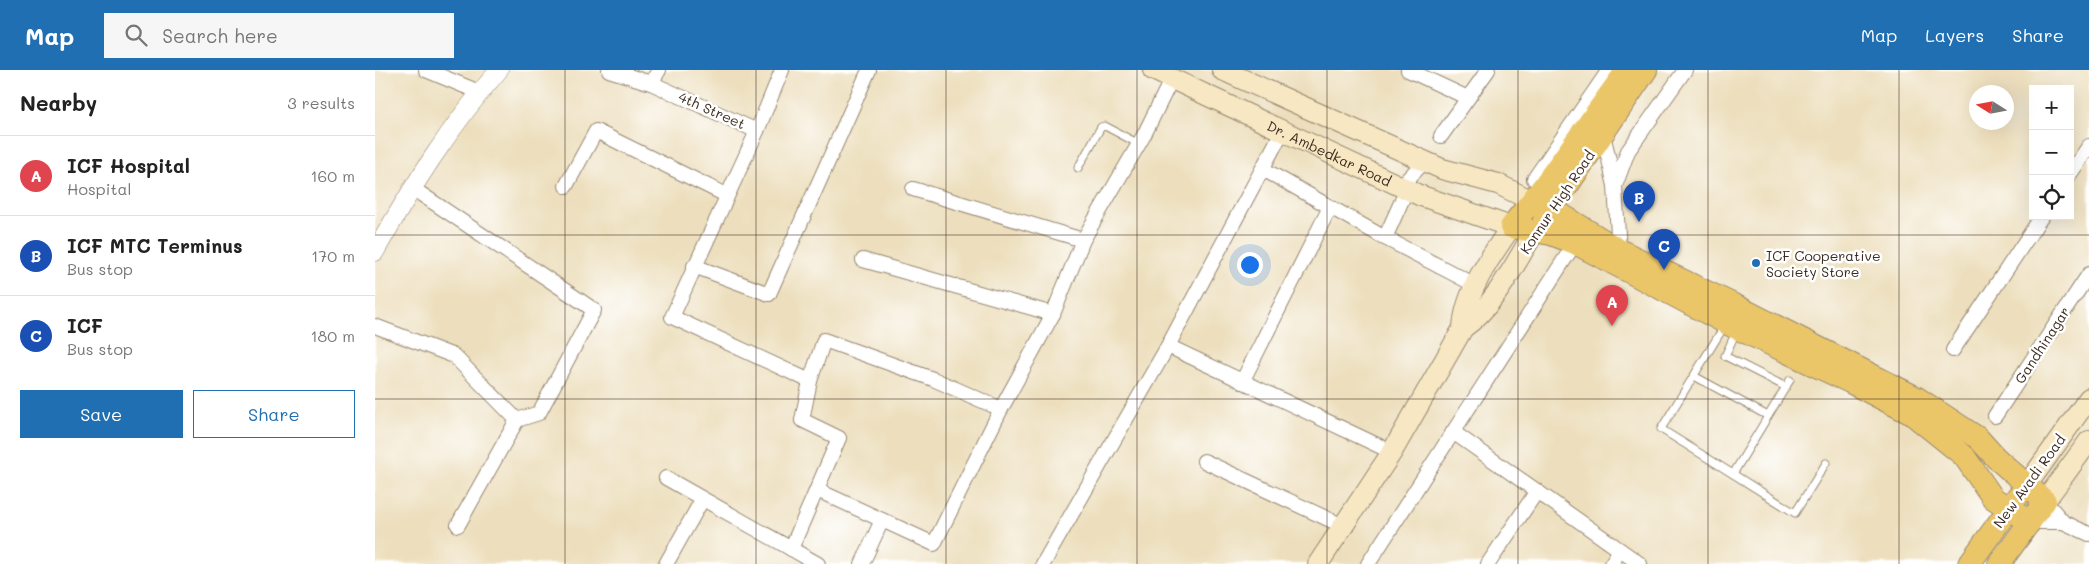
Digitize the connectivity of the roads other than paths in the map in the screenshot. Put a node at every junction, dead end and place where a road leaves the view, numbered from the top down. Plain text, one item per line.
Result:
1 (426, 70) edge
2 (499, 70) edge
3 (609, 70) edge
4 (659, 70) edge
5 (782, 70) edge
6 (869, 70) edge
7 (1153, 70) edge
8 (1221, 70) edge
9 (1408, 70) edge
10 (1487, 70) edge
11 (1609, 70) edge
12 (1627, 70) edge
13 (1646, 70) edge
14 (1685, 70) edge
15 (1172, 78) junction
16 (651, 83) junction
17 (479, 92) junction
18 (1468, 98) junction
19 (1283, 130) junction
20 (757, 131) junction
21 (1603, 134) junction
22 (1441, 136) dead end
23 (1139, 144) junction
24 (2089, 146) edge
25 (1425, 161) junction
26 (1078, 168) dead end
27 (2074, 168) edge
28 (1263, 169) junction
29 (1534, 179) dead end
30 (566, 186) dead end
31 (1615, 186) junction
32 (1404, 187) junction
33 (412, 188) junction
34 (913, 189) dead end
35 (726, 195) junction
36 (1542, 205) junction
37 (1330, 207) junction
38 (2039, 220) edge
39 (1511, 227) junction
40 (1535, 231) junction
41 (1385, 238) junction
42 (1083, 240) junction
43 (1575, 243) junction
44 (1619, 250) junction
45 (375, 252) edge
46 (863, 260) dead end
47 (694, 266) junction
48 (2089, 274) edge
49 (1477, 286) junction
50 (1053, 314) junction
51 (1737, 317) junction
52 (375, 326) edge
53 (1463, 328) junction
54 (1168, 346) junction
55 (1953, 350) dead end
56 (1694, 376) junction
57 (1790, 380) dead end
58 (810, 381) junction
59 (1242, 382) junction
60 (1786, 387) junction
61 (2089, 398) edge
62 (1001, 408) junction
63 (1769, 416) junction
64 (1995, 416) dead end
65 (517, 420) junction
66 (1453, 432) junction
67 (2089, 440) edge
68 (1392, 452) junction
69 (1204, 461) dead end
70 (1827, 463) dead end
71 (1733, 474) junction
72 (666, 478) dead end
73 (2027, 485) junction
74 (817, 490) junction
75 (1537, 491) junction
76 (702, 500) junction
77 (2045, 501) junction
78 (2009, 508) junction
79 (882, 520) junction
80 (2030, 522) junction
81 (2063, 522) junction
82 (458, 525) dead end
83 (1343, 526) junction
84 (2089, 534) edge
85 (791, 549) junction
86 (1620, 550) junction
87 (666, 564) edge
88 (818, 564) edge
89 (862, 564) edge
90 (1043, 564) edge
91 (1318, 564) edge
92 (1368, 564) edge
93 (1488, 564) edge
94 (1611, 564) edge
95 (1640, 564) edge
96 (1969, 564) edge
97 (1999, 564) edge

1 - 17 street
2 - 17 street
3 - 16 street, 4th Street
4 - 16 street
5 - 20 street
6 - 47 street
7 - 15 main road, Dr. Ambedkar Road
8 - 25 main road
9 - 18 street
10 - 18 street
11 - 29 street
12 - 36 main road
13 - 21 main road, Konnur High Road
14 - 31 street
15 - 19 main road, Dr. Ambedkar Road
15 - 23 street
16 - 20 street, 4th Street
17 - 33 street
18 - 22 street
19 - 28 street
19 - 32 main road, Dr. Ambedkar Road
20 - 35 street
21 - 31 street
21 - 36 main road, Konnur High Road
23 - 26 lane
23 - 42 street
24 - 27 street
25 - 32 street
25 - 36 main road
28 - 37 street
28 - 54 street
30 - 35 street
31 - 44 street
32 - 39 main road, Dr. Ambedkar Road
32 - 41 street
33 - 45 street
33 - 65 street
34 - 42 street
35 - 47 street
36 - 39 main road
36 - 40 main road, Konnur High Road
36 - 44 main road
37 - 41 street
37 - 59 street
38 - 55 street
39 - 40 main road
39 - 49 main road, Konnur High Road
40 - 43 main road
40 - 53 main road, Konnur High Road
41 - 49 street
42 - 50 street
43 - 51 main road
43 - 66 street
44 - 51 main road
46 - 50 street
47 - 58 street
48 - 64 street, Gandhinagar
49 - 53 main road, Konnur High Road
50 - 62 street
51 - 56 lane
51 - 60 lane
51 - 73 main road
51 - 78 main road
52 - 65 street
53 - 68 main road, Konnur High Road
54 - 59 street
54 - 90 street
56 - 63 lane
56 - 71 lane
57 - 60 lane
58 - 62 street
58 - 74 street
59 - 68 street
60 - 63 lane
61 - 73 main road, New Avadi Road
62 - 79 street
63 - 71 lane
65 - 82 street
66 - 75 street
66 - 92 street
67 - 77 main road, New Avadi Road
68 - 83 main road, Konnur High Road
69 - 83 street
70 - 71 lane
72 - 76 street
73 - 77 main road
73 - 78 main road, New Avadi Road
74 - 79 street
74 - 85 street
75 - 86 street
75 - 93 street
76 - 85 street
76 - 87 street
77 - 80 main road, New Avadi Road
77 - 81 street
78 - 80 main road
78 - 96 main road, New Avadi Road
79 - 89 street
80 - 81 street
80 - 97 main road, New Avadi Road
81 - 84 street
83 - 91 main road, Konnur High Road
85 - 88 street
86 - 94 street
86 - 95 street

